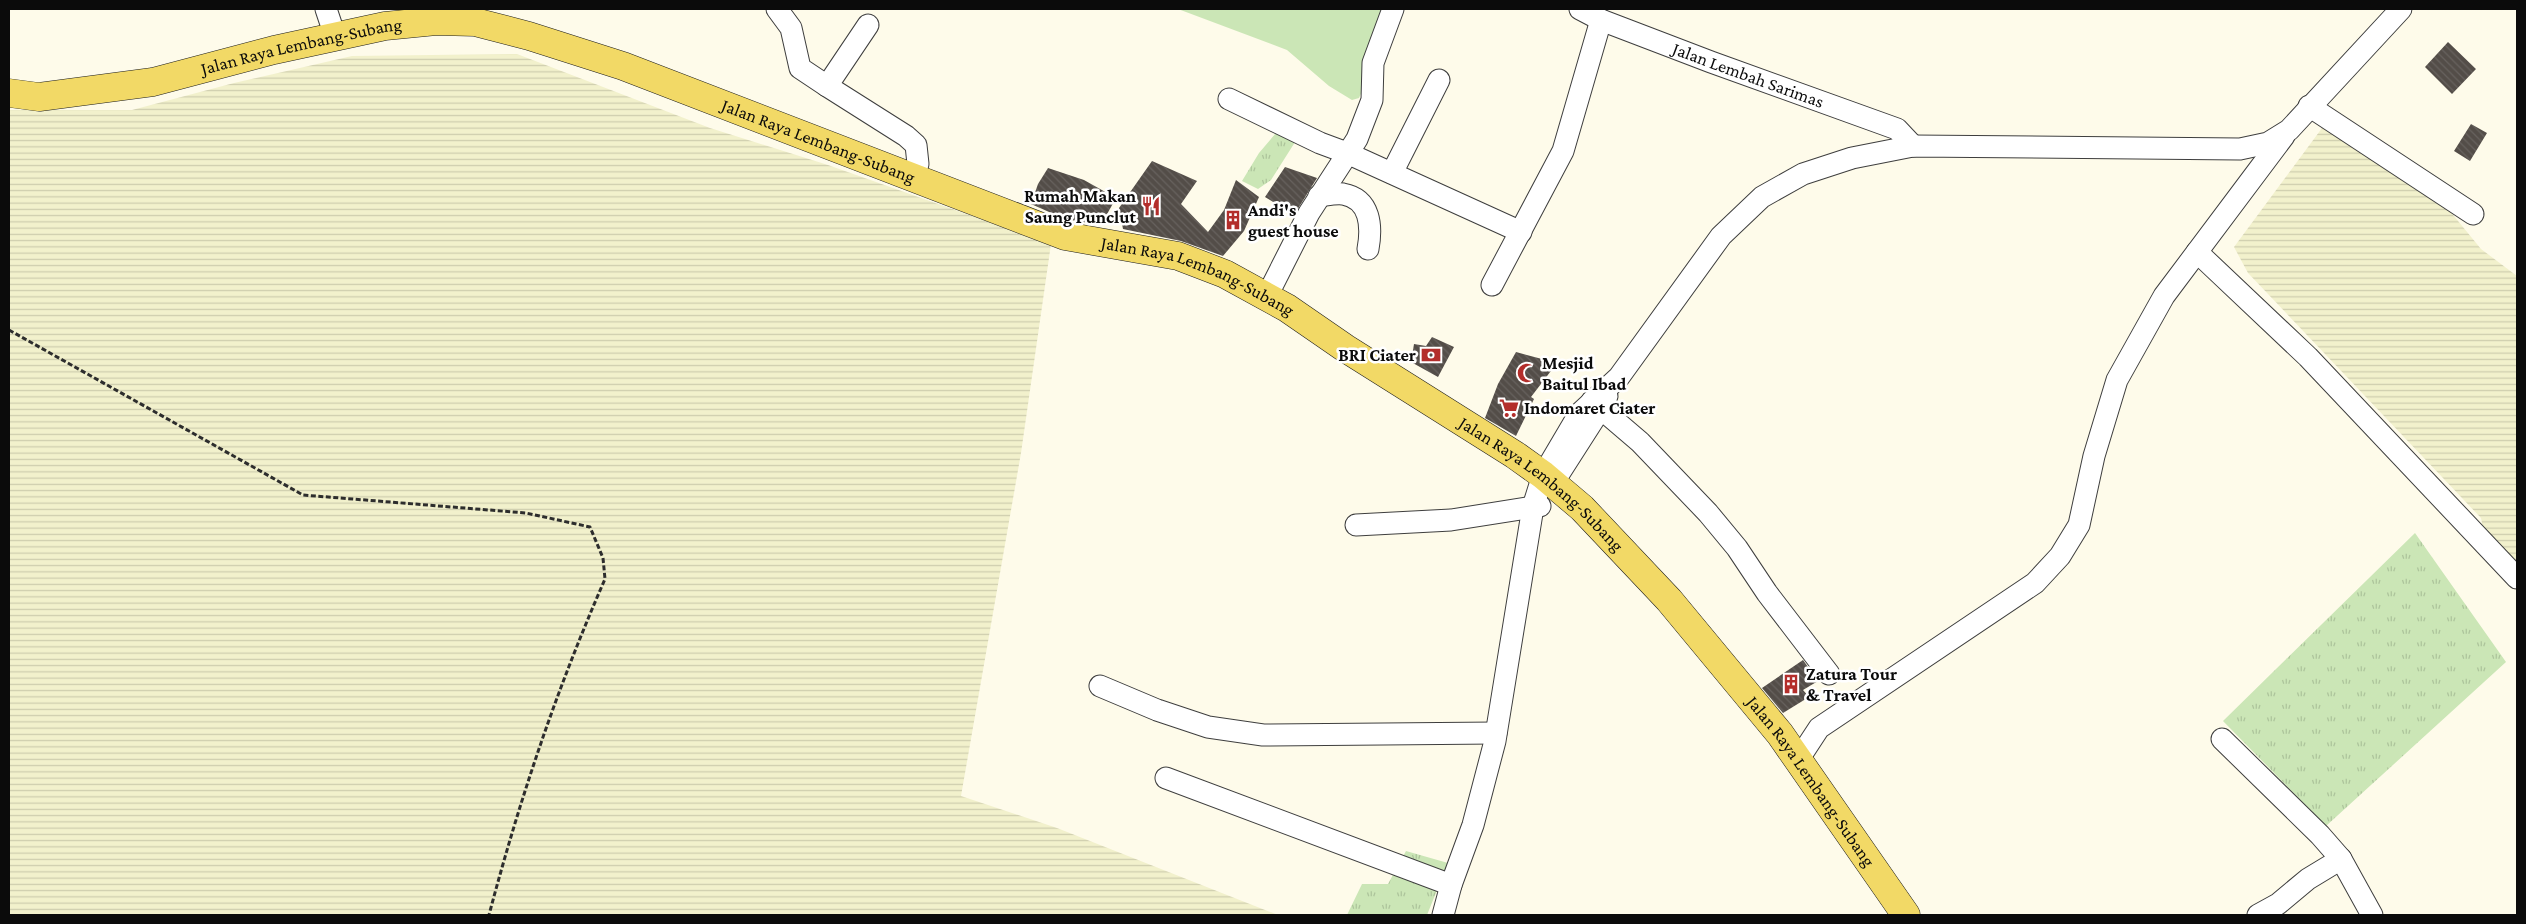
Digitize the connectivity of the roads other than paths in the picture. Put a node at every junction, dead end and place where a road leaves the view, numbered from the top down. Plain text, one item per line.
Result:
1 (326, 9) edge
2 (777, 9) edge
3 (1393, 9) edge
4 (2401, 9) edge
5 (1593, 13) edge
6 (435, 15) edge
7 (868, 25) dead end
8 (335, 36) junction
9 (1439, 80) dead end
10 (827, 86) junction
11 (9, 93) edge
12 (1229, 99) dead end
13 (2309, 106) junction
14 (2289, 130) junction
15 (1913, 146) junction
16 (1347, 153) junction
17 (1392, 173) junction
18 (913, 179) junction
19 (1319, 196) junction
20 (2473, 214) dead end
21 (1521, 232) junction
22 (1368, 248) dead end
23 (2197, 252) junction
24 (1492, 284) dead end
25 (1266, 298) junction
26 (1597, 405) junction
27 (1540, 498) junction
28 (1356, 525) dead end
29 (2517, 578) edge
30 (1829, 674) dead end
31 (1100, 686) dead end
32 (1819, 728) junction
33 (1496, 732) junction
34 (1780, 734) junction
35 (2222, 739) dead end
36 (1798, 760) junction
37 (1166, 778) dead end
38 (2340, 860) junction
39 (1451, 885) junction
40 (1442, 915) edge
41 (1906, 915) edge
42 (2258, 915) edge
43 (2372, 915) edge

1 - 8 street
2 - 10 street
3 - 16 street
4 - 13 street
5 - 15 street, Jalan Lembah Sarimas
5 - 21 street
6 - 8 main road, Jalan Raya Lembang-Subang
6 - 18 main road, Jalan Raya Lembang-Subang
7 - 10 street
8 - 11 main road, Jalan Raya Lembang-Subang
9 - 17 street
10 - 18 street
12 - 16 street
13 - 14 street
13 - 20 street
14 - 15 street
14 - 23 street
15 - 26 street
16 - 17 street
16 - 19 street
17 - 21 street
18 - 25 main road, Jalan Raya Lembang-Subang
19 - 22 street
19 - 25 street
21 - 24 street
23 - 29 street
23 - 32 street
25 - 27 main road, Jalan Raya Lembang-Subang
26 - 27 street
26 - 30 street
27 - 28 street
27 - 33 street
27 - 34 main road, Jalan Raya Lembang-Subang
31 - 33 street
32 - 34 street
32 - 36 street
33 - 39 street
34 - 36 main road, Jalan Raya Lembang-Subang
35 - 38 street
36 - 41 main road, Jalan Raya Lembang-Subang
37 - 39 street
38 - 42 street
38 - 43 street
39 - 40 street

